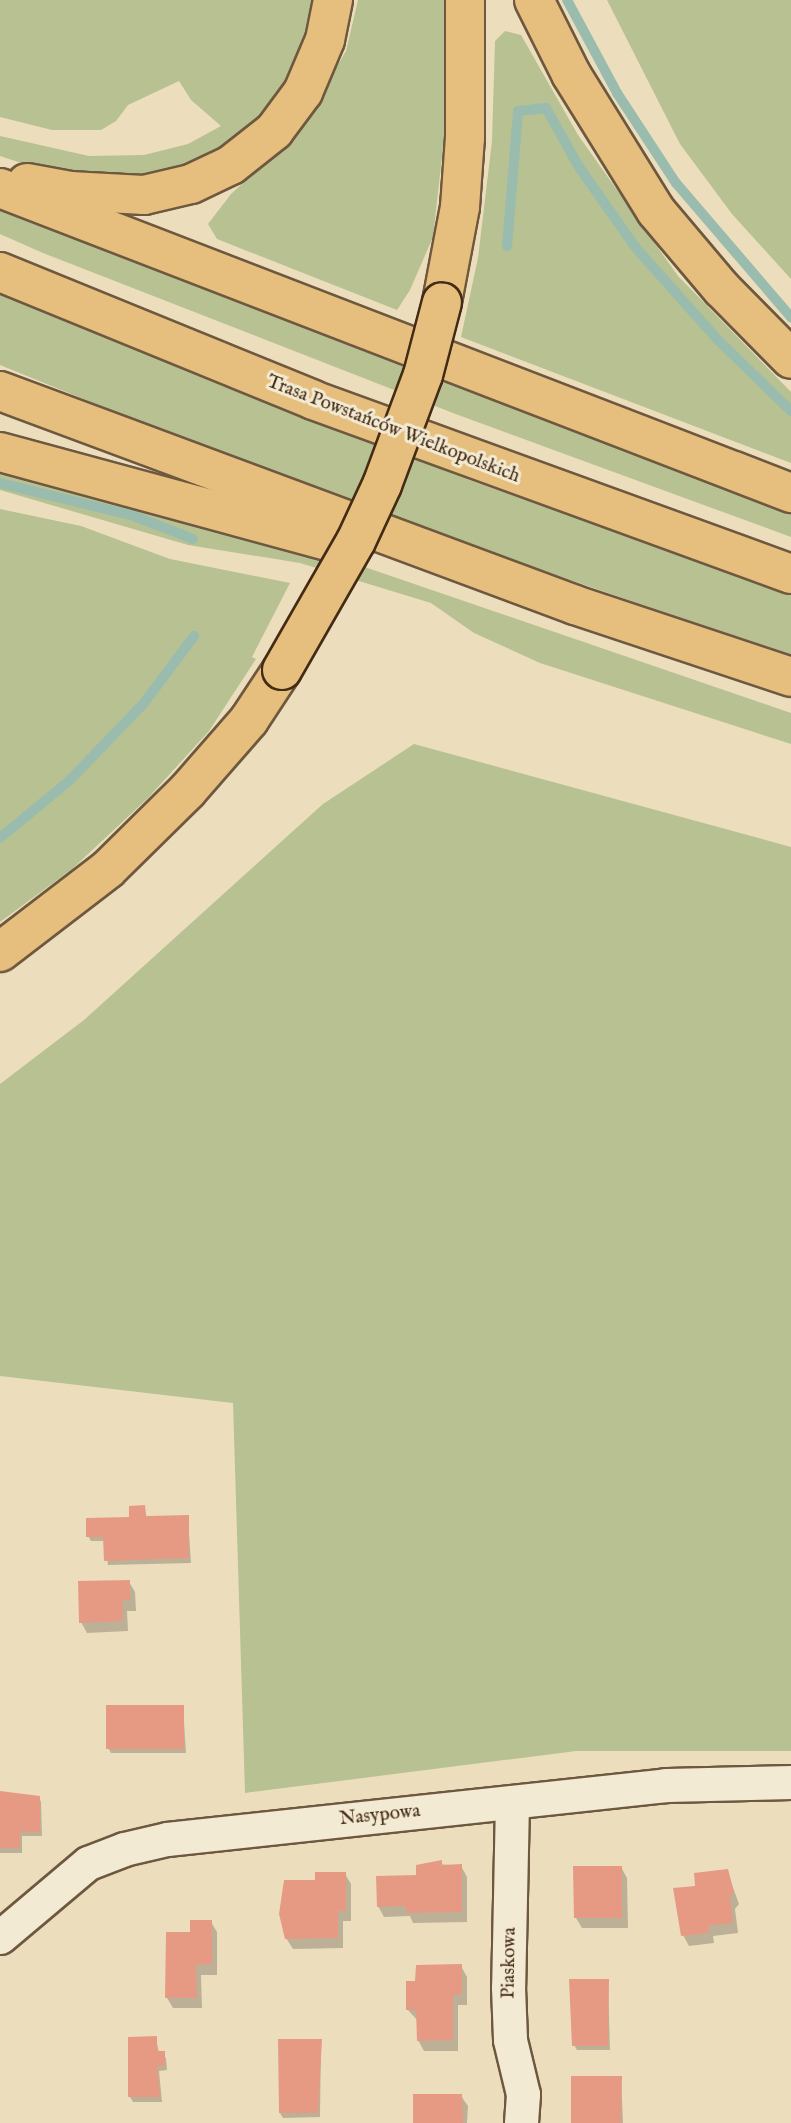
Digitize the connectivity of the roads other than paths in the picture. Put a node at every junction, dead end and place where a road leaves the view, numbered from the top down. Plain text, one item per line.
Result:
1 (333, 0) edge
2 (465, 0) edge
3 (534, 0) edge
4 (0, 177) edge
5 (0, 188) edge
6 (0, 272) edge
7 (791, 359) edge
8 (0, 391) edge
9 (0, 452) edge
10 (791, 493) edge
11 (791, 573) edge
12 (575, 606) junction
13 (791, 677) edge
14 (0, 952) edge
15 (791, 1782) edge
16 (512, 1802) junction
17 (0, 1937) edge
18 (521, 2123) edge

1 - 4 highway
2 - 14 highway, bridge
3 - 7 highway
5 - 10 highway
6 - 11 highway, Trasa Powstańców Wielkopolskich
8 - 12 highway
9 - 12 highway
12 - 13 highway
15 - 16 street, Nasypowa
16 - 17 street, Nasypowa
16 - 18 street, Piaskowa

